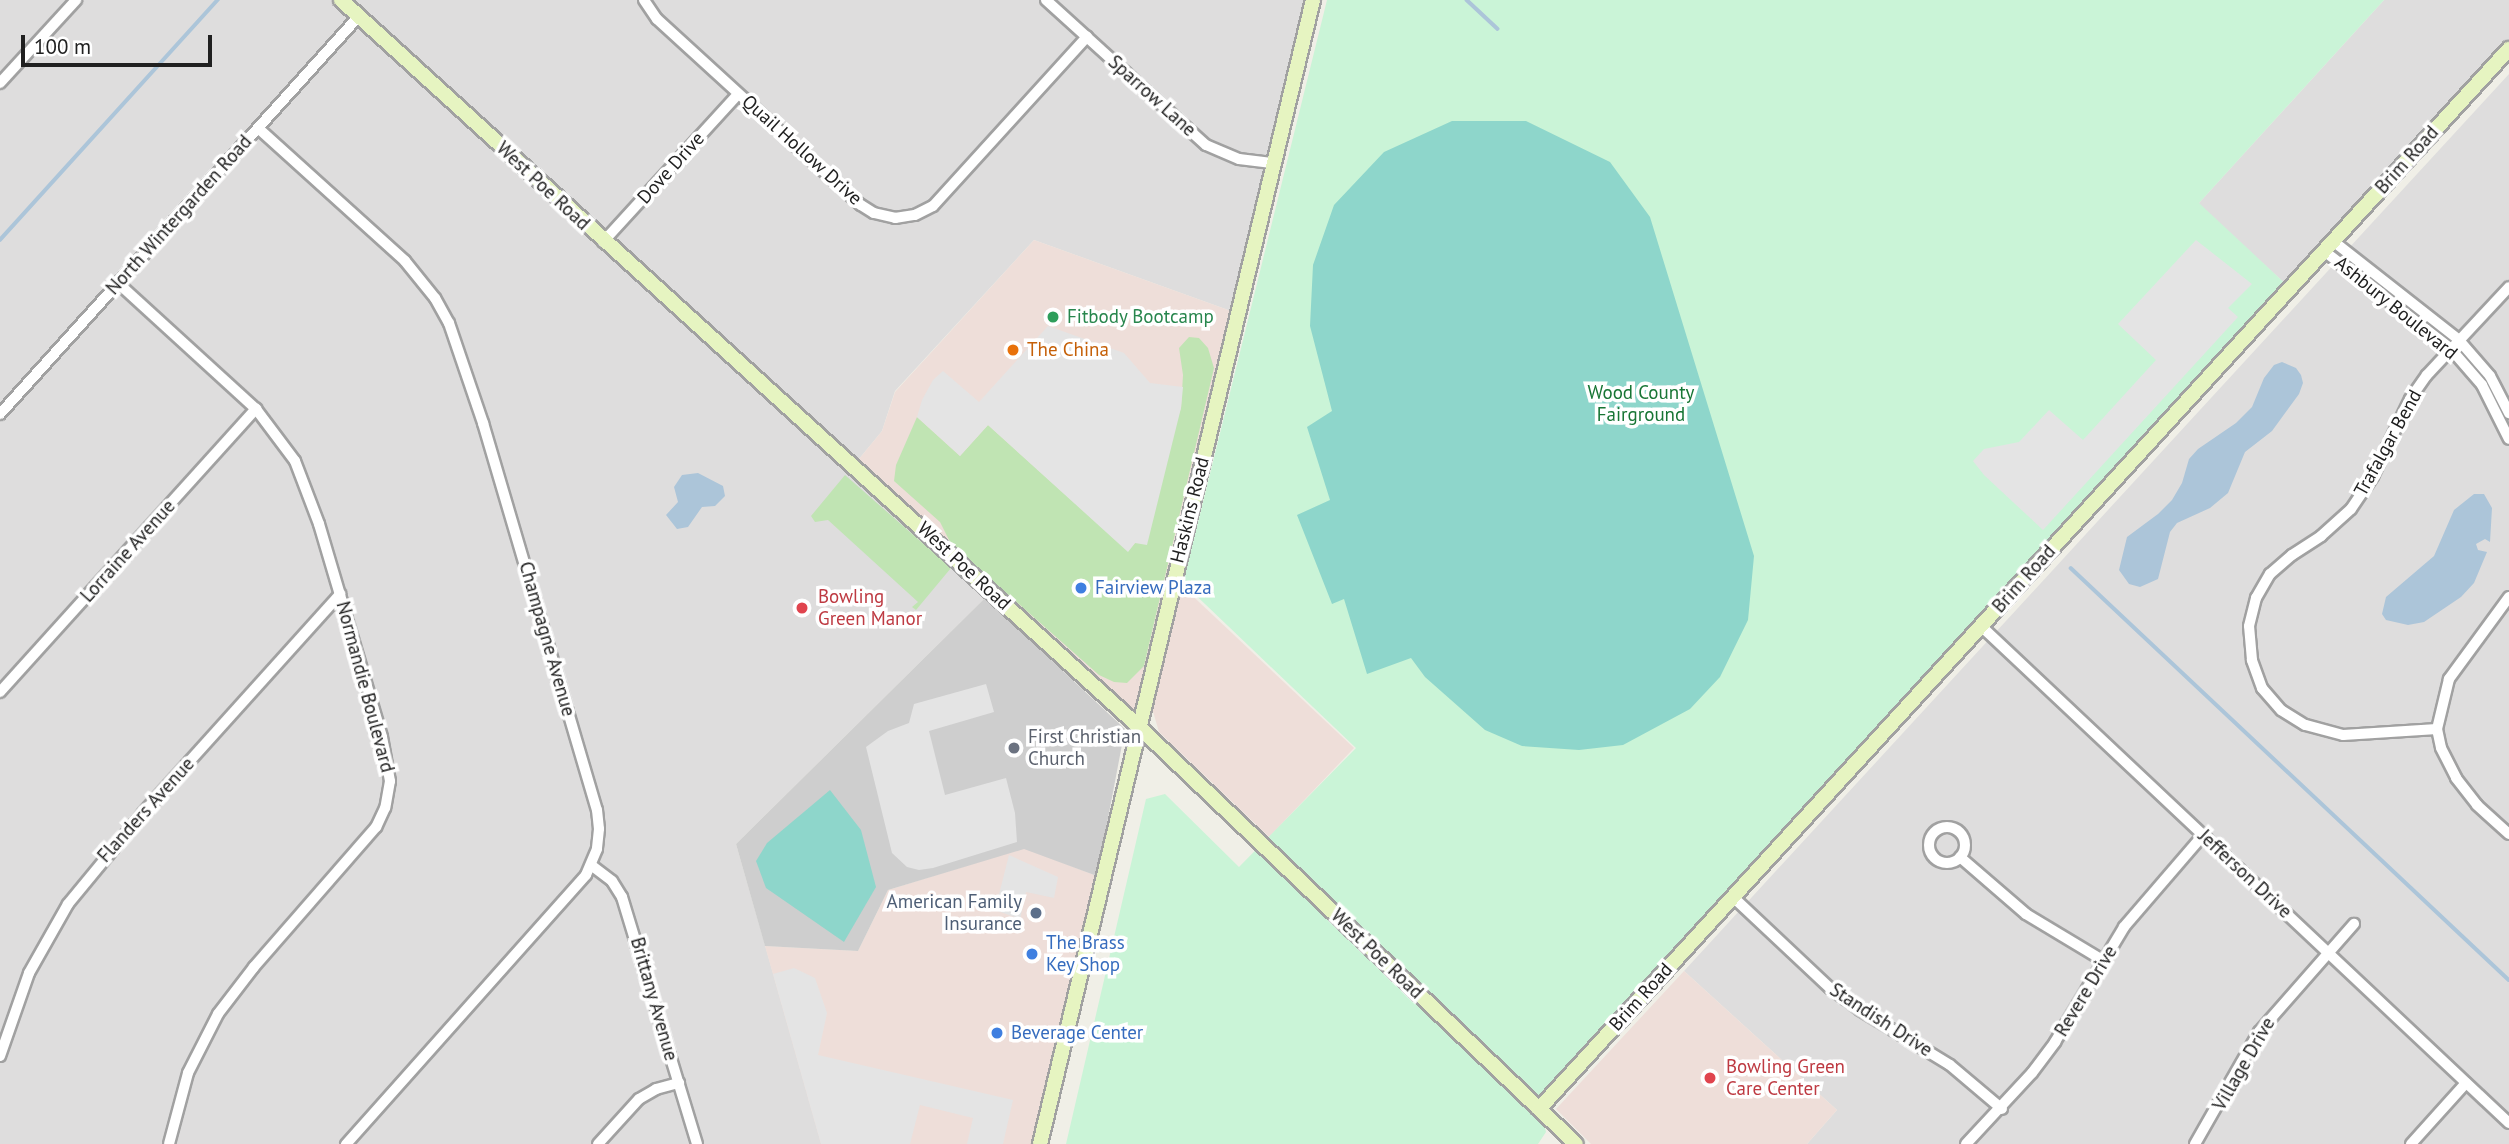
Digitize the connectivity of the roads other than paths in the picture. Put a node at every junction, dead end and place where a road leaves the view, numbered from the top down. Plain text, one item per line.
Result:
1 (76, 0) edge
2 (341, 0) edge
3 (644, 0) edge
4 (1046, 0) edge
5 (1313, 0) edge
6 (359, 16) junction
7 (1087, 37) junction
8 (2509, 49) edge
9 (0, 83) edge
10 (738, 94) junction
11 (258, 128) junction
12 (1274, 163) junction
13 (603, 242) junction
14 (2329, 246) junction
15 (118, 284) junction
16 (2509, 287) edge
17 (2458, 339) junction
18 (2450, 348) junction
19 (256, 409) junction
20 (2509, 413) edge
21 (0, 414) edge
22 (2509, 439) edge
23 (340, 594) junction
24 (2509, 597) edge
25 (1981, 626) junction
26 (0, 692) edge
27 (1138, 726) junction
28 (2437, 729) junction
29 (2509, 834) edge
30 (2203, 835) junction
31 (1960, 857) dead end
32 (591, 865) junction
33 (1733, 897) junction
34 (2354, 924) dead end
35 (2328, 953) junction
36 (2104, 961) junction
37 (0, 1056) edge
38 (679, 1083) junction
39 (2466, 1083) junction
40 (1539, 1109) junction
41 (2002, 1109) junction
42 (2509, 1123) edge
43 (169, 1144) edge
44 (346, 1144) edge
45 (598, 1144) edge
46 (697, 1144) edge
47 (1040, 1144) edge
48 (1576, 1144) edge
49 (1966, 1144) edge
50 (2195, 1144) edge
51 (2411, 1144) edge

1 - 9 street
2 - 6 street, West Poe Road
3 - 10 street, Quail Hollow Drive
4 - 7 street, Sparrow Lane
5 - 12 street, Haskins Road
6 - 11 street, North Wintergarden Road
6 - 13 street, West Poe Road
7 - 10 street, Quail Hollow Drive
7 - 12 street, Sparrow Lane
8 - 14 street, Brim Road
10 - 13 street, Dove Drive
11 - 15 street, North Wintergarden Road
11 - 32 street, Champagne Avenue
12 - 27 street, Haskins Road
13 - 27 street, West Poe Road
14 - 17 street, Ashbury Boulevard
14 - 18 street, Ashbury Boulevard
14 - 25 street, Brim Road
15 - 19 street, Normandie Boulevard
15 - 21 street, North Wintergarden Road
16 - 17 street, Trafalgar Bend
17 - 18 street, Trafalgar Bend
17 - 20 street, Ashbury Boulevard
18 - 22 street, Ashbury Boulevard
18 - 28 street, Trafalgar Bend
19 - 23 street, Normandie Boulevard
19 - 26 street, Lorraine Avenue
23 - 37 street, Flanders Avenue
23 - 43 street, Normandie Boulevard
24 - 28 street
25 - 30 street, Jefferson Drive
25 - 33 street, Brim Road
27 - 40 street, West Poe Road
27 - 47 street, Haskins Road
28 - 29 street
30 - 35 street, Jefferson Drive
30 - 36 street, Revere Drive
31 - 36 street
32 - 38 street, Brittany Avenue
32 - 44 street, Champagne Avenue
33 - 40 street, Brim Road
33 - 41 street, Standish Drive
34 - 35 street, Village Drive
35 - 39 street, Jefferson Drive
35 - 50 street, Village Drive
36 - 41 street, Revere Drive
38 - 45 street
38 - 46 street, Brittany Avenue
39 - 42 street, Jefferson Drive
39 - 51 street
40 - 48 street, West Poe Road
41 - 49 street, Revere Drive

